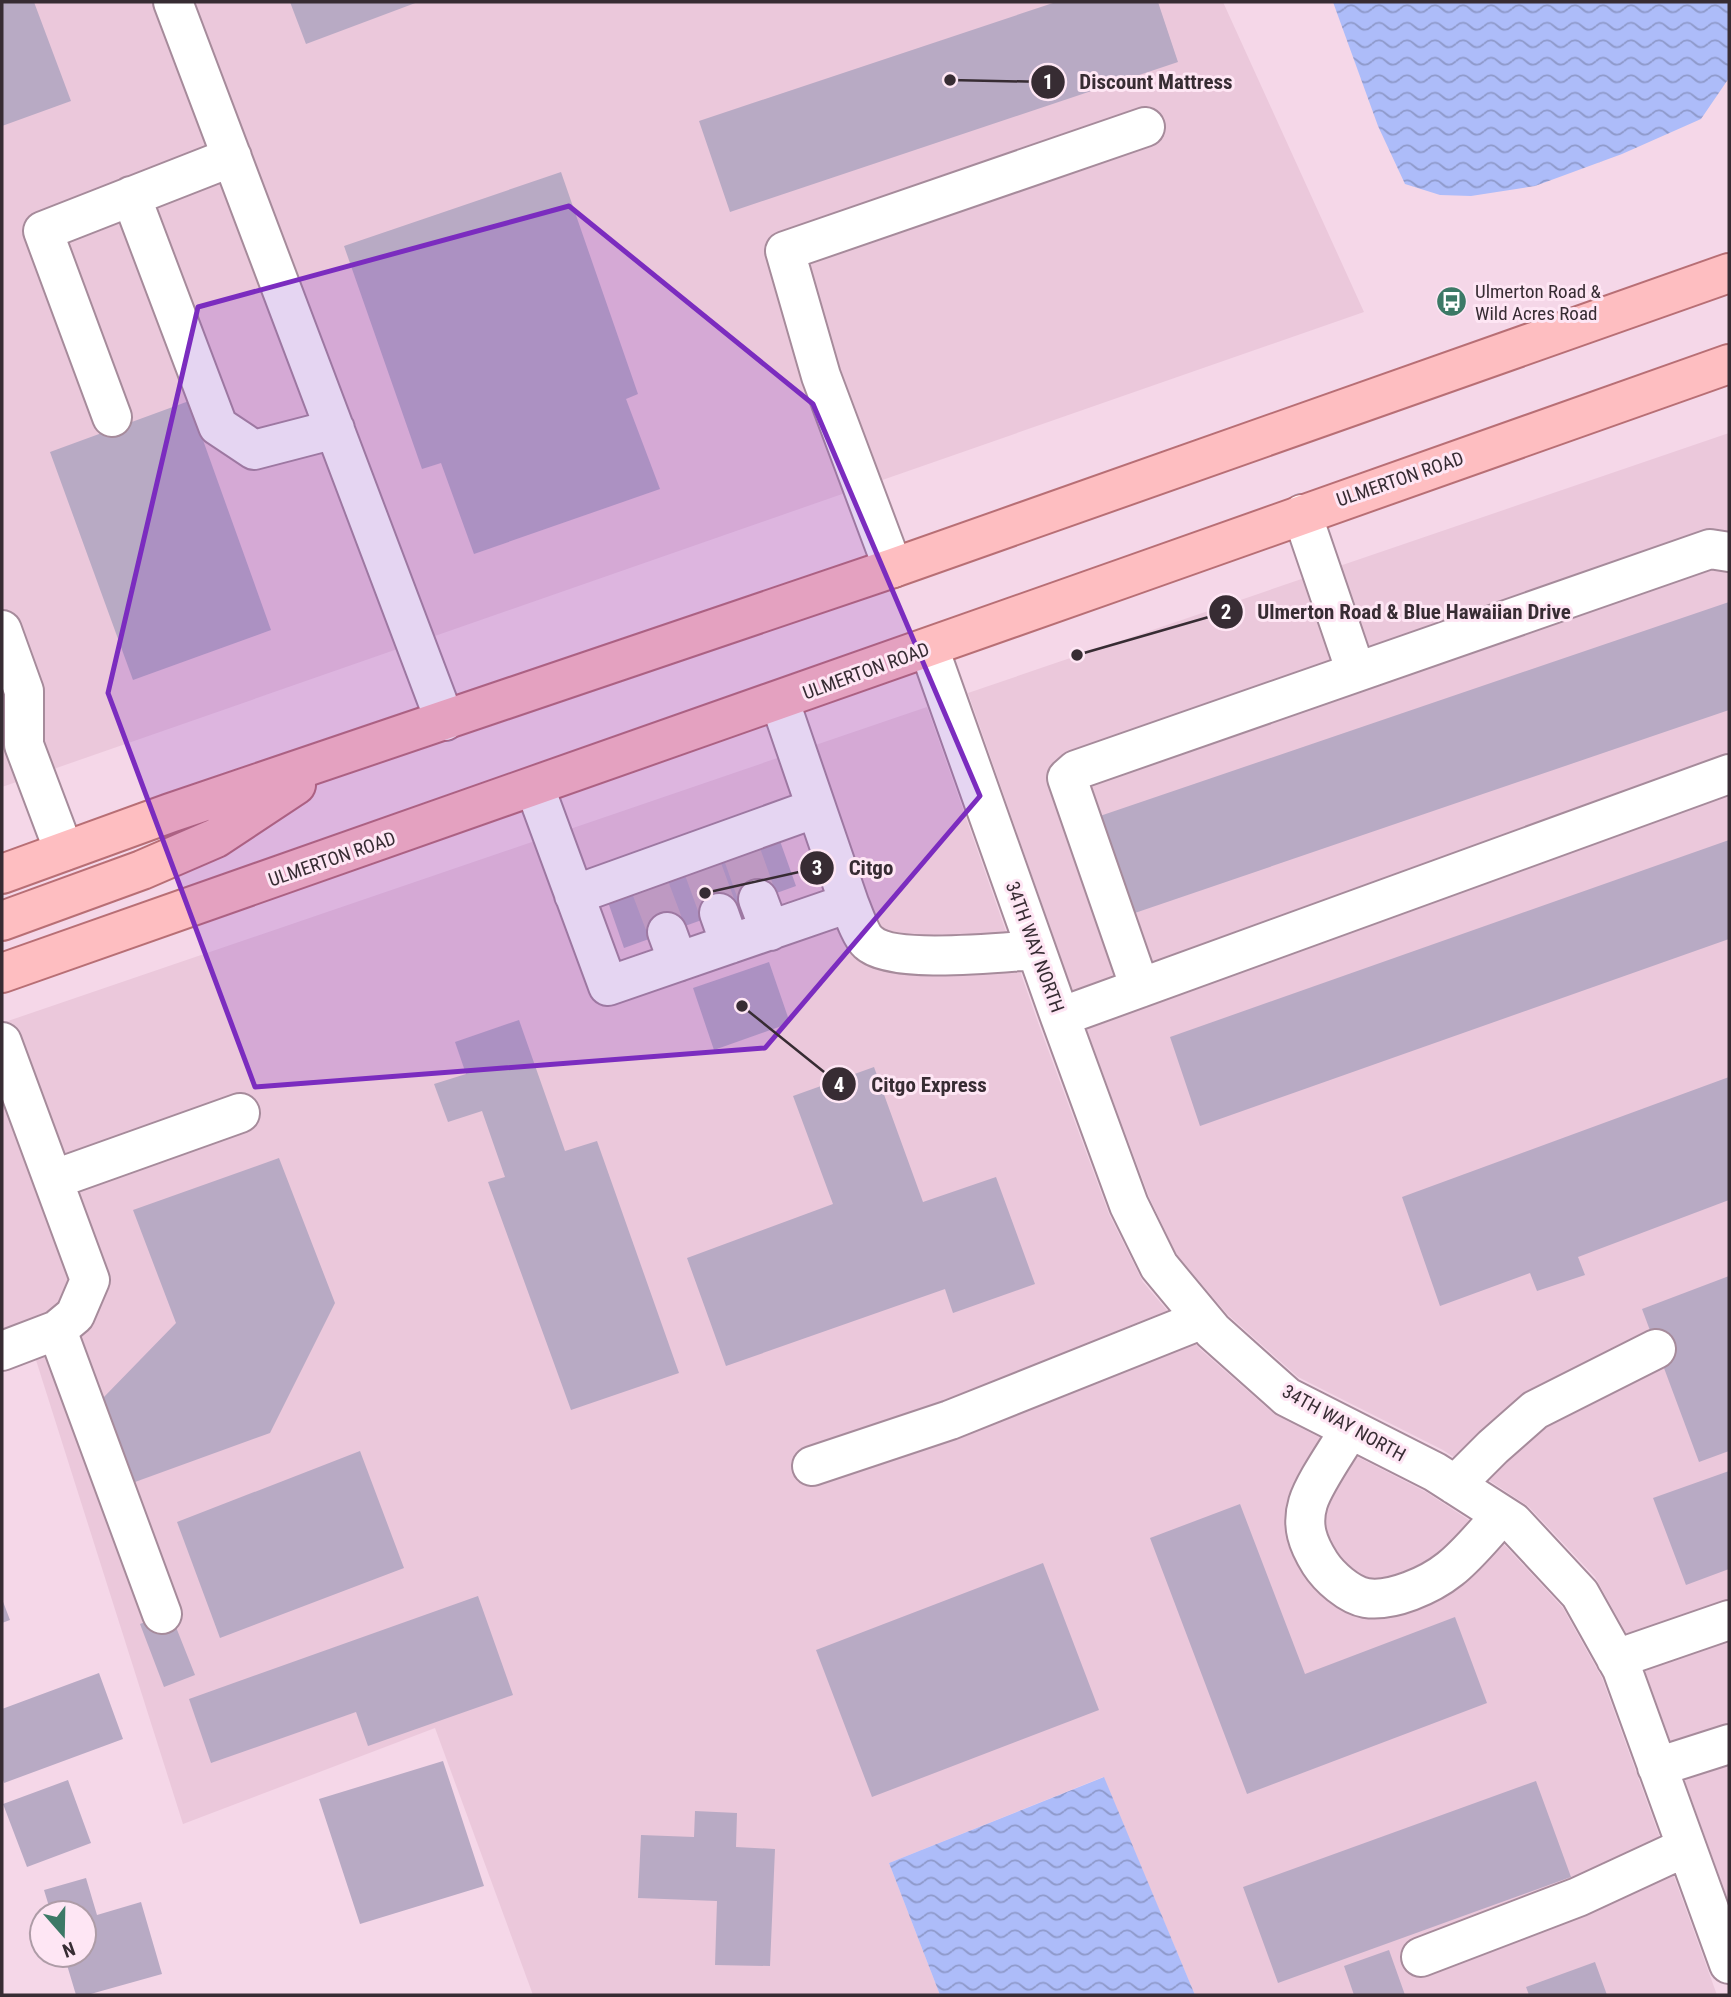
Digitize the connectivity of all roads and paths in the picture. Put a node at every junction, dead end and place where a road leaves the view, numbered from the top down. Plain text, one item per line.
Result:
1 (173, 2) edge
2 (1145, 127) dead end
3 (232, 157) junction
4 (131, 196) junction
5 (1729, 274) edge
6 (1729, 364) edge
7 (113, 417) dead end
8 (335, 429) junction
9 (1302, 514) junction
10 (1729, 552) edge
11 (893, 568) junction
12 (2, 630) edge
13 (929, 648) junction
14 (1356, 673) junction
15 (780, 702) junction
16 (445, 720) junction
17 (338, 757) junction
18 (1729, 774) edge
19 (534, 788) junction
20 (816, 808) junction
21 (64, 851) junction
22 (2, 874) edge
23 (573, 895) junction
24 (849, 903) junction
25 (2, 921) edge
26 (1036, 950) junction
27 (2, 973) edge
28 (1140, 988) junction
29 (1060, 1017) junction
30 (2, 1042) edge
31 (240, 1113) dead end
32 (55, 1179) junction
33 (1203, 1319) junction
34 (57, 1331) junction
35 (1656, 1349) dead end
36 (2, 1351) edge
37 (1350, 1429) junction
38 (812, 1466) dead end
39 (1455, 1485) junction
40 (1502, 1515) junction
41 (162, 1614) dead end
42 (1729, 1620) edge
43 (1616, 1659) junction
44 (1729, 1744) edge
45 (1657, 1767) junction
46 (1686, 1847) junction
47 (1421, 1957) dead end
48 (1729, 1965) edge

1 - 3 street
2 - 11 street
3 - 4 street
3 - 8 street
4 - 7 street
4 - 8 street
5 - 11 main road
6 - 9 main road, ULMERTON ROAD
8 - 16 street
9 - 13 main road, ULMERTON ROAD
9 - 14 street
10 - 14 street
11 - 16 main road
12 - 21 street
13 - 15 main road, ULMERTON ROAD
13 - 26 street, 34TH WAY NORTH
14 - 28 street
15 - 19 main road, ULMERTON ROAD
15 - 20 street
16 - 17 main road
17 - 21 main road
17 - 25 main road
18 - 28 street
19 - 23 street
19 - 27 main road, ULMERTON ROAD
20 - 23 street
20 - 24 street
21 - 22 main road
23 - 24 street
24 - 26 street
26 - 29 street, 34TH WAY NORTH
28 - 29 street
29 - 33 street, 34TH WAY NORTH
30 - 32 street
31 - 32 street
32 - 34 street
33 - 37 street, 34TH WAY NORTH
33 - 38 street
34 - 36 street
34 - 41 street
35 - 39 street
37 - 39 street, 34TH WAY NORTH
37 - 40 street
39 - 40 street, 34TH WAY NORTH
40 - 43 street, 34TH WAY NORTH
42 - 43 street
43 - 45 street, 34TH WAY NORTH
44 - 45 street
45 - 46 street, 34TH WAY NORTH
46 - 47 street
46 - 48 street, 34TH WAY NORTH

